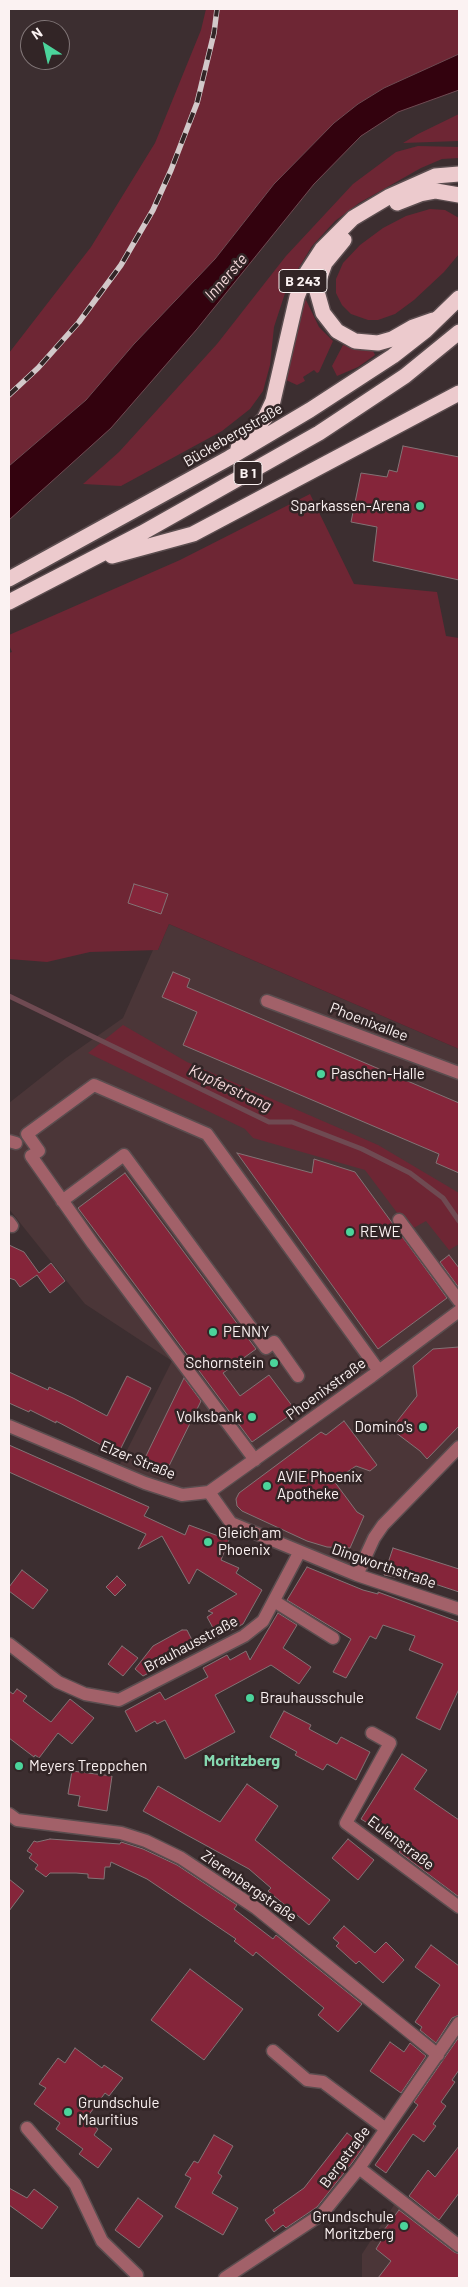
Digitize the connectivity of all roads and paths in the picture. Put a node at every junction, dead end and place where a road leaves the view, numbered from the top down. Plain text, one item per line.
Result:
1 (459, 174) edge
2 (459, 196) edge
3 (459, 298) edge
4 (439, 318) junction
5 (459, 332) edge
6 (459, 392) edge
7 (229, 458) junction
8 (86, 562) junction
9 (9, 579) edge
10 (9, 602) edge
11 (267, 1001) dead end
12 (459, 1073) edge
13 (62, 1201) junction
14 (399, 1220) dead end
15 (459, 1301) edge
16 (459, 1311) edge
17 (379, 1371) junction
18 (298, 1376) dead end
19 (9, 1426) edge
20 (459, 1447) edge
21 (255, 1460) junction
22 (209, 1492) junction
23 (299, 1553) junction
24 (357, 1575) junction
25 (274, 1601) junction
26 (459, 1609) edge
27 (333, 1638) dead end
28 (9, 1644) edge
29 (372, 1733) dead end
30 (9, 1814) edge
31 (459, 1907) edge
32 (459, 2023) edge
33 (273, 2051) dead end
34 (438, 2055) junction
35 (27, 2128) dead end
36 (386, 2129) junction
37 (359, 2168) junction
38 (459, 2246) edge
39 (138, 2277) edge
40 (225, 2278) edge

1 - 7 highway, B 243
2 - 4 highway
3 - 4 highway, Bückebergstraße / B 1
4 - 7 highway, Bückebergstraße / B 1
5 - 8 highway, B 1
6 - 8 highway
7 - 9 highway, Bückebergstraße / B 1
8 - 10 highway, B 1
11 - 12 street, Phoenixallee
13 - 17 street
13 - 18 street
13 - 21 street
14 - 15 street
16 - 17 street, Phoenixstraße
17 - 21 street, Phoenixstraße
19 - 22 street, Elzer Straße
20 - 24 street
21 - 22 street, Phoenixstraße
22 - 23 street
23 - 24 street, Dingworthstraße
23 - 25 street, Brauhausstraße
24 - 26 street, Dingworthstraße
25 - 27 street
25 - 28 street, Brauhausstraße
29 - 31 street, Eulenstraße
30 - 34 street, Zierenbergstraße
32 - 34 street, Bergstraße
33 - 36 street
34 - 36 street, Bergstraße
35 - 39 street
36 - 37 street, Bergstraße
37 - 38 street
37 - 40 street, Bergstraße

